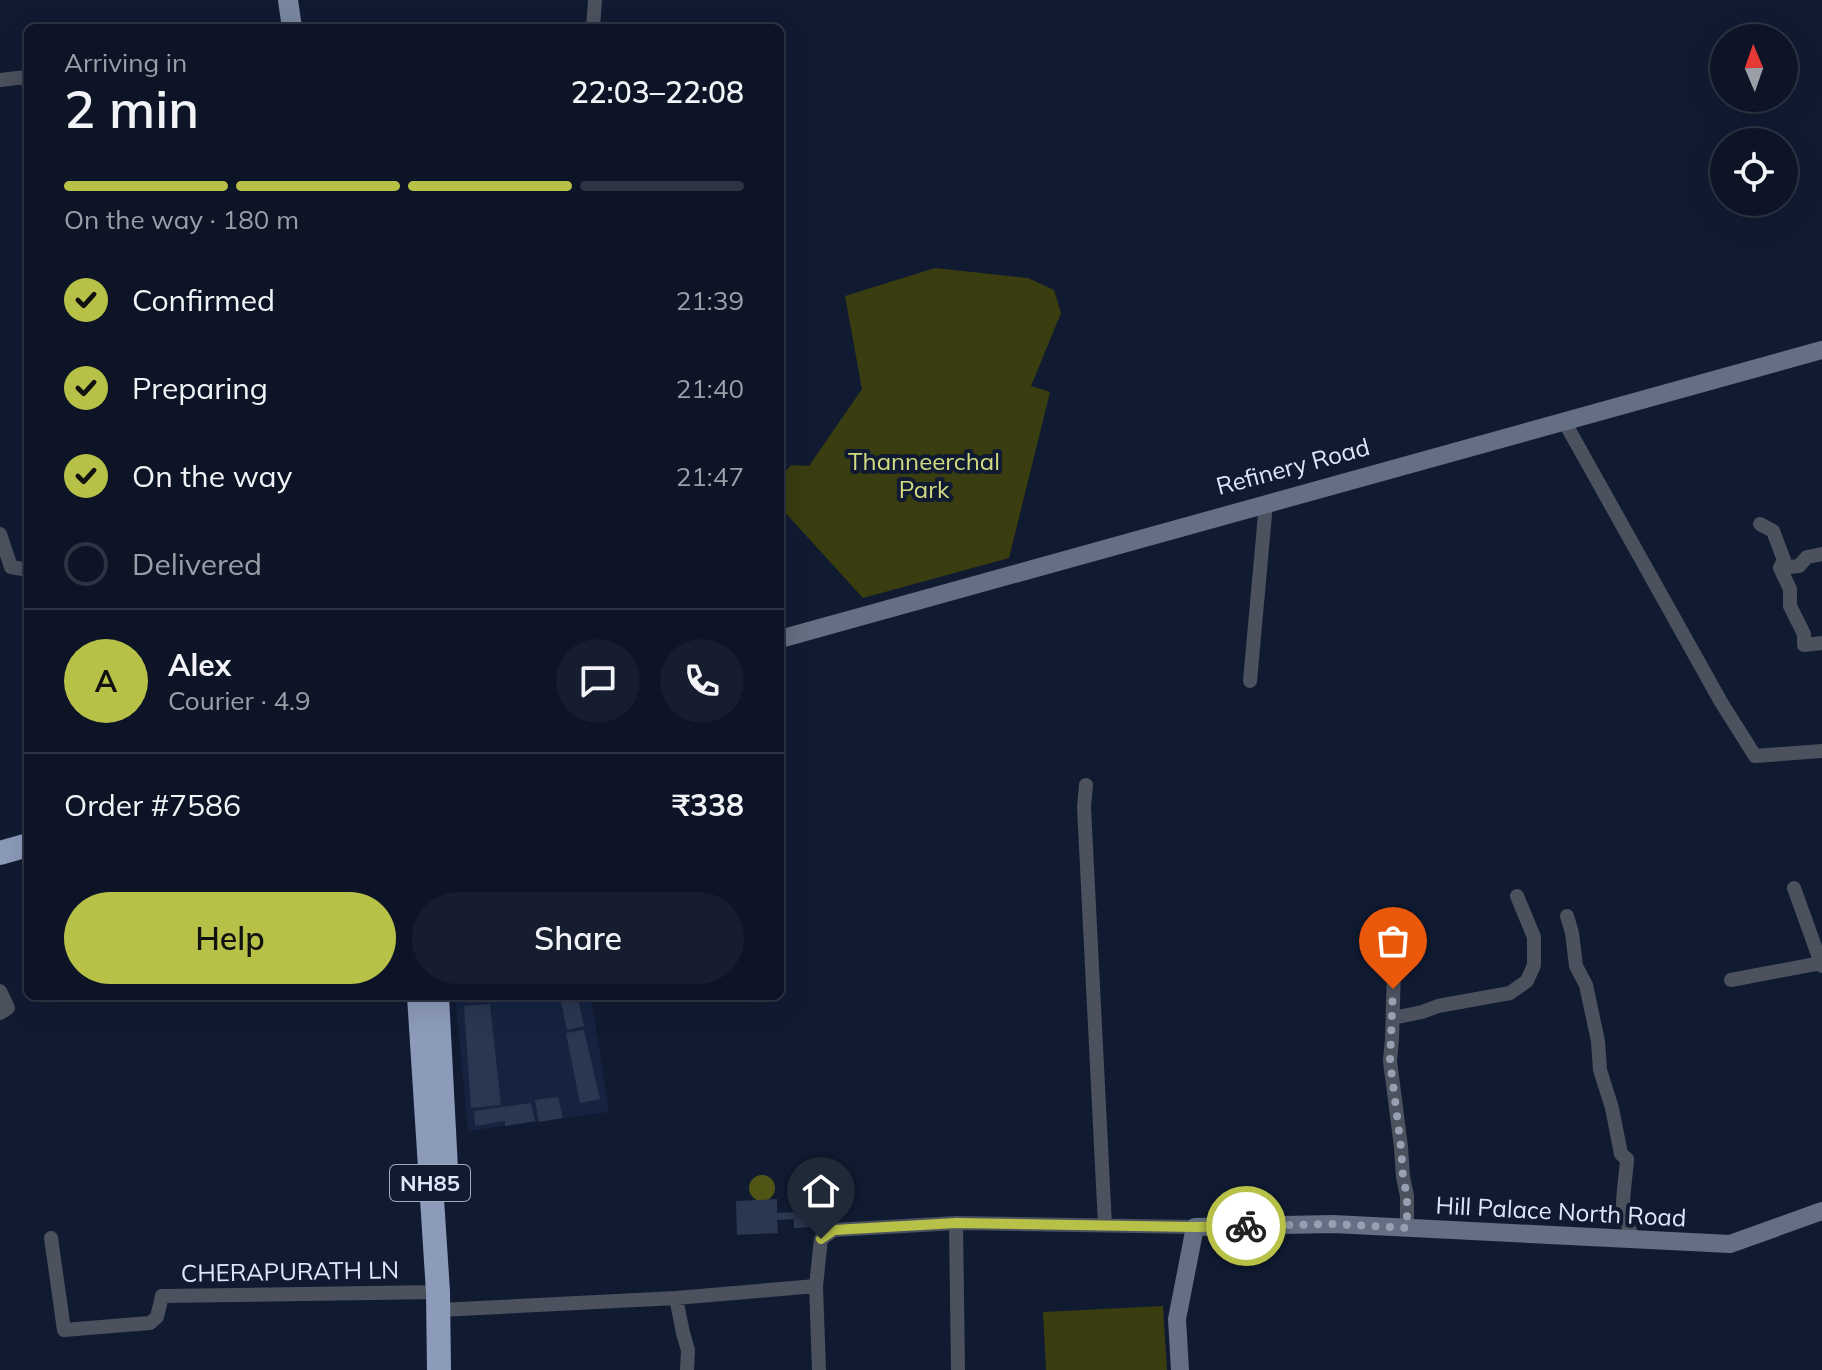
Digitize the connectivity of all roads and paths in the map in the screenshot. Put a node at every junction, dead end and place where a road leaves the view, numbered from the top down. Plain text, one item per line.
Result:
1 (288, 0) edge
2 (595, 0) edge
3 (291, 24) edge
4 (593, 24) edge
5 (24, 77) edge
6 (0, 80) edge
7 (1822, 350) edge
8 (1564, 421) junction
9 (1266, 503) junction
10 (1760, 524) dead end
11 (0, 534) edge
12 (1822, 554) edge
13 (1780, 568) junction
14 (24, 569) edge
15 (784, 638) edge
16 (1822, 643) edge
17 (1250, 681) dead end
18 (1821, 755) edge
19 (1086, 785) dead end
20 (24, 846) edge
21 (0, 853) edge
22 (1794, 888) dead end
23 (1517, 896) dead end
24 (1567, 916) dead end
25 (1821, 964) edge
26 (1394, 968) dead end
27 (1731, 980) dead end
28 (0, 991) edge
29 (419, 1000) edge
30 (437, 1000) edge
31 (0, 1013) edge
32 (1393, 1018) junction
33 (1822, 1211) edge
34 (956, 1223) junction
35 (1105, 1225) junction
36 (1195, 1227) junction
37 (1407, 1228) junction
38 (51, 1238) dead end
39 (1632, 1239) junction
40 (816, 1286) junction
41 (676, 1298) junction
42 (444, 1304) junction
43 (439, 1370) edge
44 (456, 1370) edge
45 (687, 1370) edge
46 (819, 1370) edge
47 (958, 1370) edge
48 (1180, 1370) edge

1 - 3 main road
2 - 4 street
5 - 6 street
7 - 8 main road, Refinery Road
8 - 9 main road, Refinery Road
8 - 18 street
9 - 15 main road, Refinery Road
9 - 17 street
10 - 13 street
11 - 14 street
12 - 13 street
13 - 16 street
19 - 35 street
20 - 21 highway
22 - 25 street
23 - 32 street
24 - 39 street
25 - 27 street
26 - 32 street
28 - 31 street
29 - 42 highway, NH85
30 - 42 highway, NH85
32 - 37 street
33 - 39 main road, Hill Palace North Road
34 - 35 street
34 - 40 street
34 - 47 street
35 - 36 street
36 - 37 main road, Hill Palace North Road
36 - 48 main road
37 - 39 main road, Hill Palace North Road
38 - 42 street, CHERAPURATH LN
40 - 41 street
40 - 46 street
41 - 42 street
41 - 45 street
42 - 43 highway, NH85
42 - 44 highway, NH85

